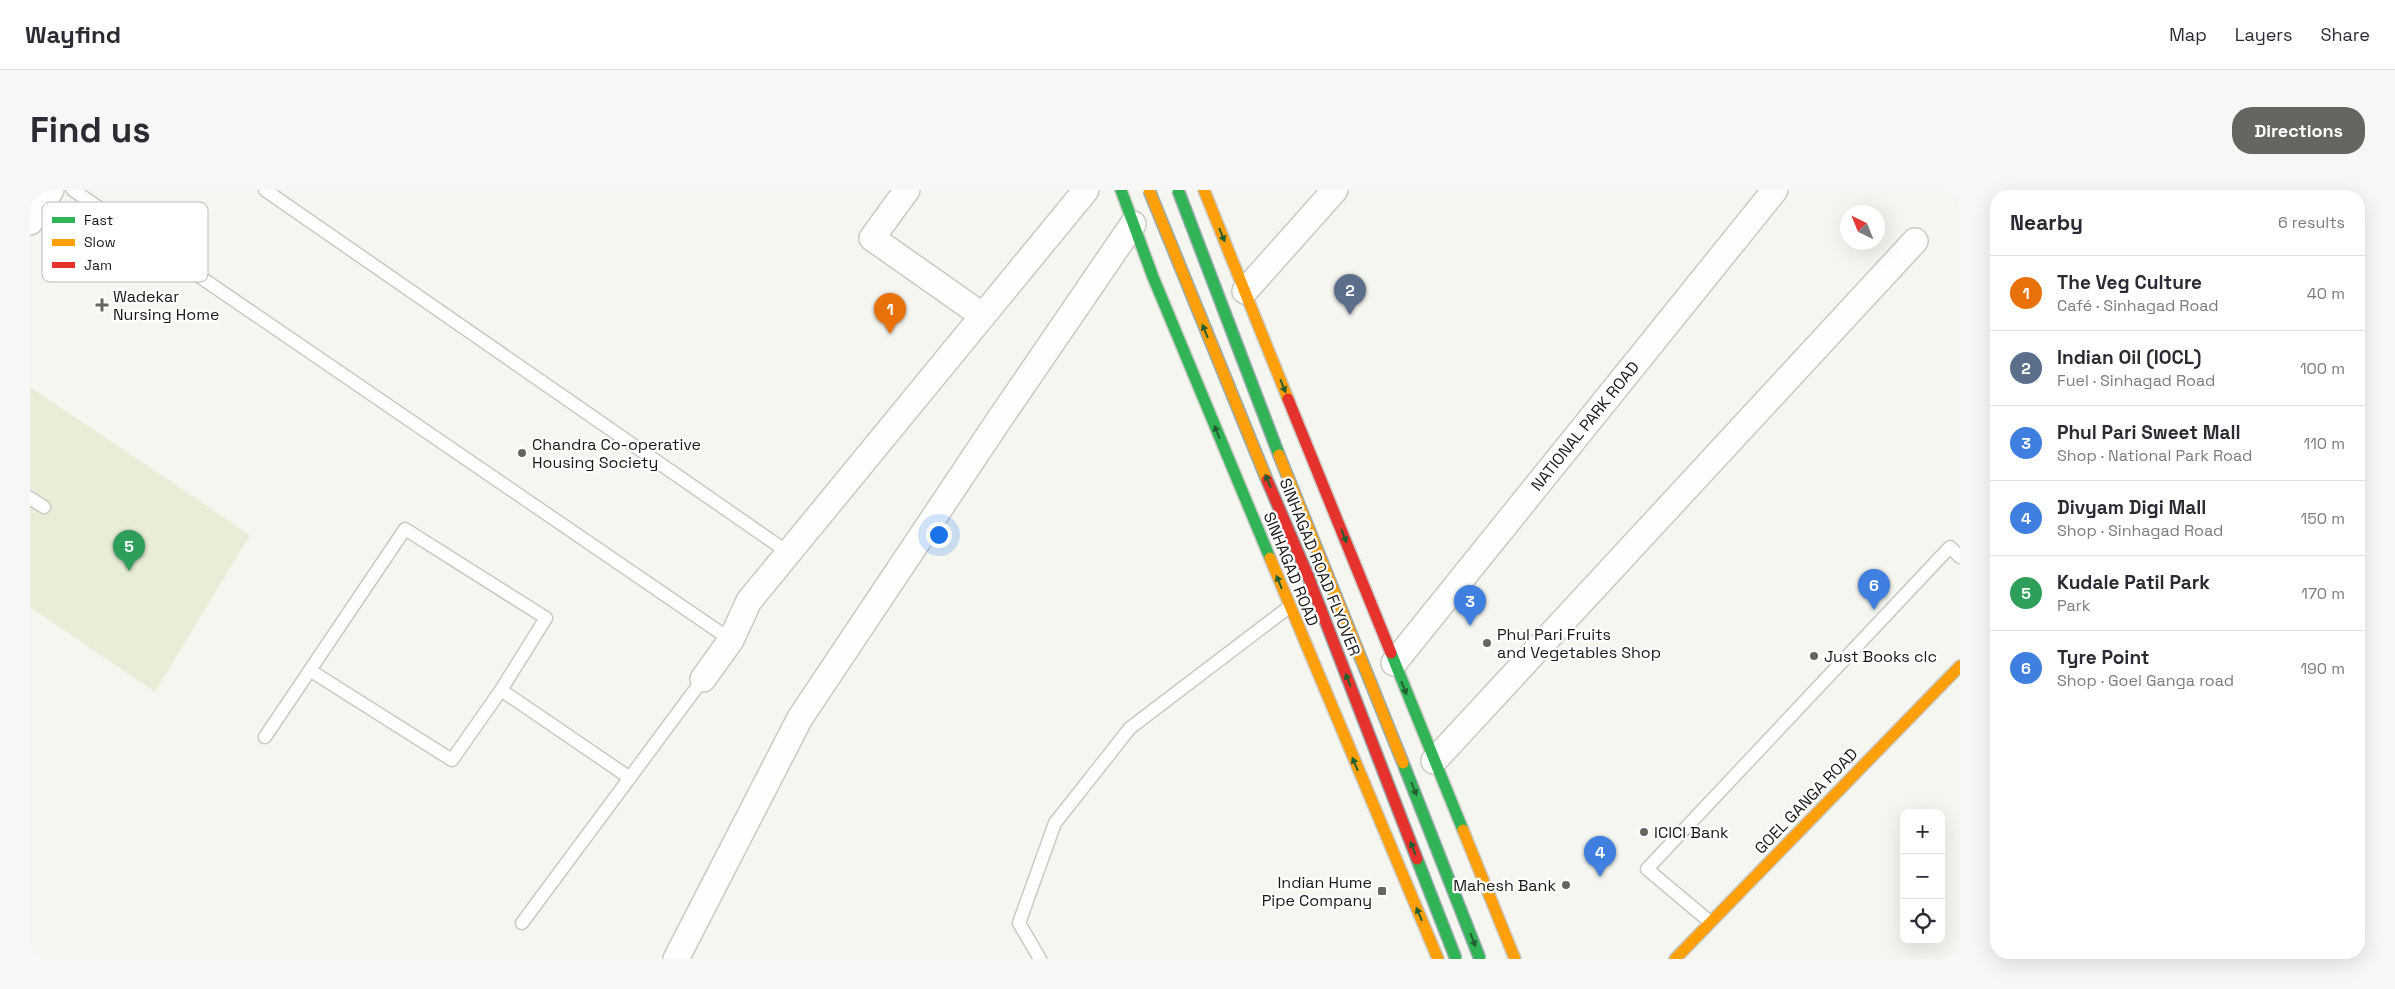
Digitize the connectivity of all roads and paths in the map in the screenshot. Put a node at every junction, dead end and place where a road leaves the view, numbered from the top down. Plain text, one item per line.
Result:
1 (51, 190) edge
2 (73, 190) edge
3 (265, 190) edge
4 (907, 190) edge
5 (1086, 190) edge
6 (1120, 190) edge
7 (1149, 190) edge
8 (1178, 190) edge
9 (1335, 190) edge
10 (1775, 190) edge
11 (1206, 194) edge
12 (43, 202) edge
13 (91, 202) edge
14 (42, 204) edge
15 (1143, 221) junction
16 (30, 222) edge
17 (1915, 241) dead end
18 (208, 282) edge
19 (1245, 291) junction
20 (983, 316) junction
21 (30, 498) edge
22 (1320, 500) junction
23 (44, 507) dead end
24 (1265, 522) junction
25 (789, 553) junction
26 (1960, 557) edge
27 (1289, 607) junction
28 (731, 640) junction
29 (1394, 663) junction
30 (1960, 666) edge
31 (311, 671) junction
32 (703, 679) joint
33 (501, 690) junction
34 (266, 737) dead end
35 (1434, 761) junction
36 (630, 778) junction
37 (1710, 922) junction
38 (522, 923) dead end
39 (676, 959) edge
40 (1040, 959) edge
41 (1438, 959) edge
42 (1456, 959) edge
43 (1480, 959) edge
44 (1515, 959) edge
45 (1675, 959) edge

1 - 12 street
2 - 13 lane
3 - 25 lane
4 - 20 street
5 - 20 street
6 - 15 main road, SINHAGAD ROAD
42 -> 7 main road, SINHAGAD ROAD FLYOVER, bridge
8 -> 43 main road, SINHAGAD ROAD FLYOVER, bridge
9 - 19 street
10 - 29 street, NATIONAL PARK ROAD
11 - 15 main road
11 -> 19 main road
14 - 16 street
24 -> 15 main road, SINHAGAD ROAD
15 - 39 street
17 - 35 street
18 - 28 lane
19 -> 22 main road
20 - 25 street
21 - 23 lane
22 - 24 main road
22 -> 29 main road
27 -> 24 main road, SINHAGAD ROAD
25 - 28 street
26 - 37 lane
27 - 40 lane
41 -> 27 main road, SINHAGAD ROAD
28 - 32 street
29 -> 35 main road
30 - 37 main road, GOEL GANGA ROAD
31 - 33 lane
31 - 33 lane
31 - 34 lane
32 - 36 lane
33 - 36 lane
35 - 44 main road
36 - 38 lane
37 - 45 main road, GOEL GANGA ROAD

